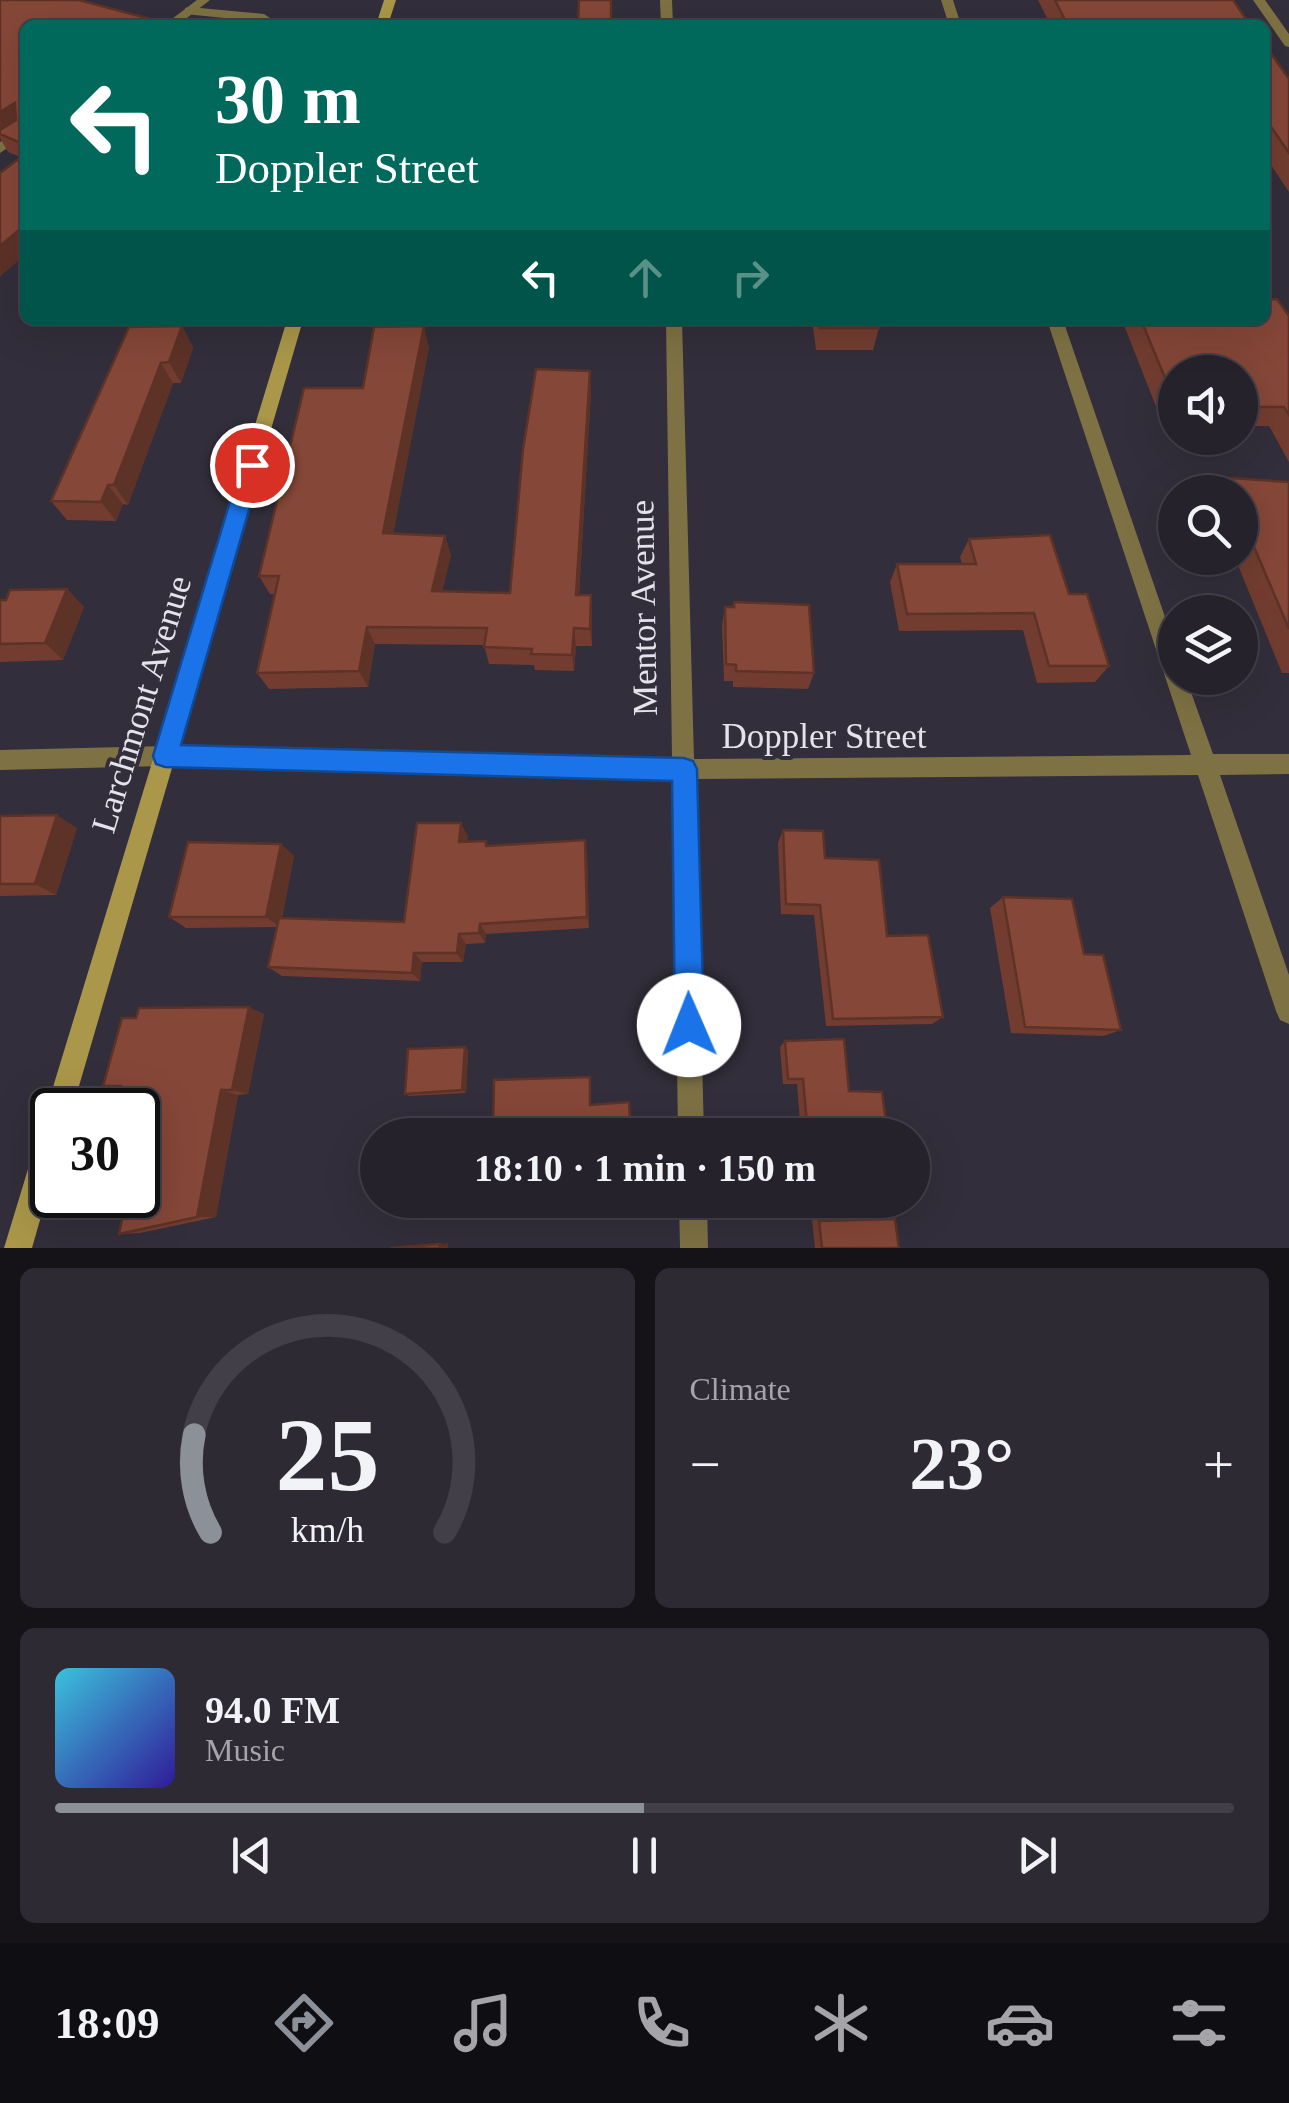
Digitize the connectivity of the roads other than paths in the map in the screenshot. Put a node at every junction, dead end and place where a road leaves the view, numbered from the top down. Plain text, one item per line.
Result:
1 (204, 0) edge
2 (1259, 0) edge
3 (189, 11) junction
4 (264, 18) dead end
5 (177, 20) edge
6 (1289, 43) edge
7 (294, 325) edge
8 (674, 325) edge
9 (1057, 325) edge
10 (1158, 626) edge
11 (1181, 695) edge
12 (165, 756) junction
13 (0, 760) edge
14 (1289, 764) edge
15 (1205, 765) junction
16 (684, 769) junction
17 (1289, 1011) edge
18 (67, 1088) edge
19 (692, 1118) edge
20 (30, 1207) edge
21 (693, 1218) edge
22 (18, 1248) edge
23 (694, 1248) edge

1 - 3 street
2 - 6 street
3 - 4 street
3 - 5 street
7 - 12 street, Larchmont Avenue
8 - 16 street, Mentor Avenue
9 - 10 street
11 - 15 street
12 - 13 street, Doppler Street
12 - 16 street, Doppler Street
12 - 18 street, Larchmont Avenue
14 - 15 street, Doppler Street
15 - 16 street, Doppler Street
15 - 17 street
16 - 19 street, Mentor Avenue
20 - 22 street
21 - 23 street

